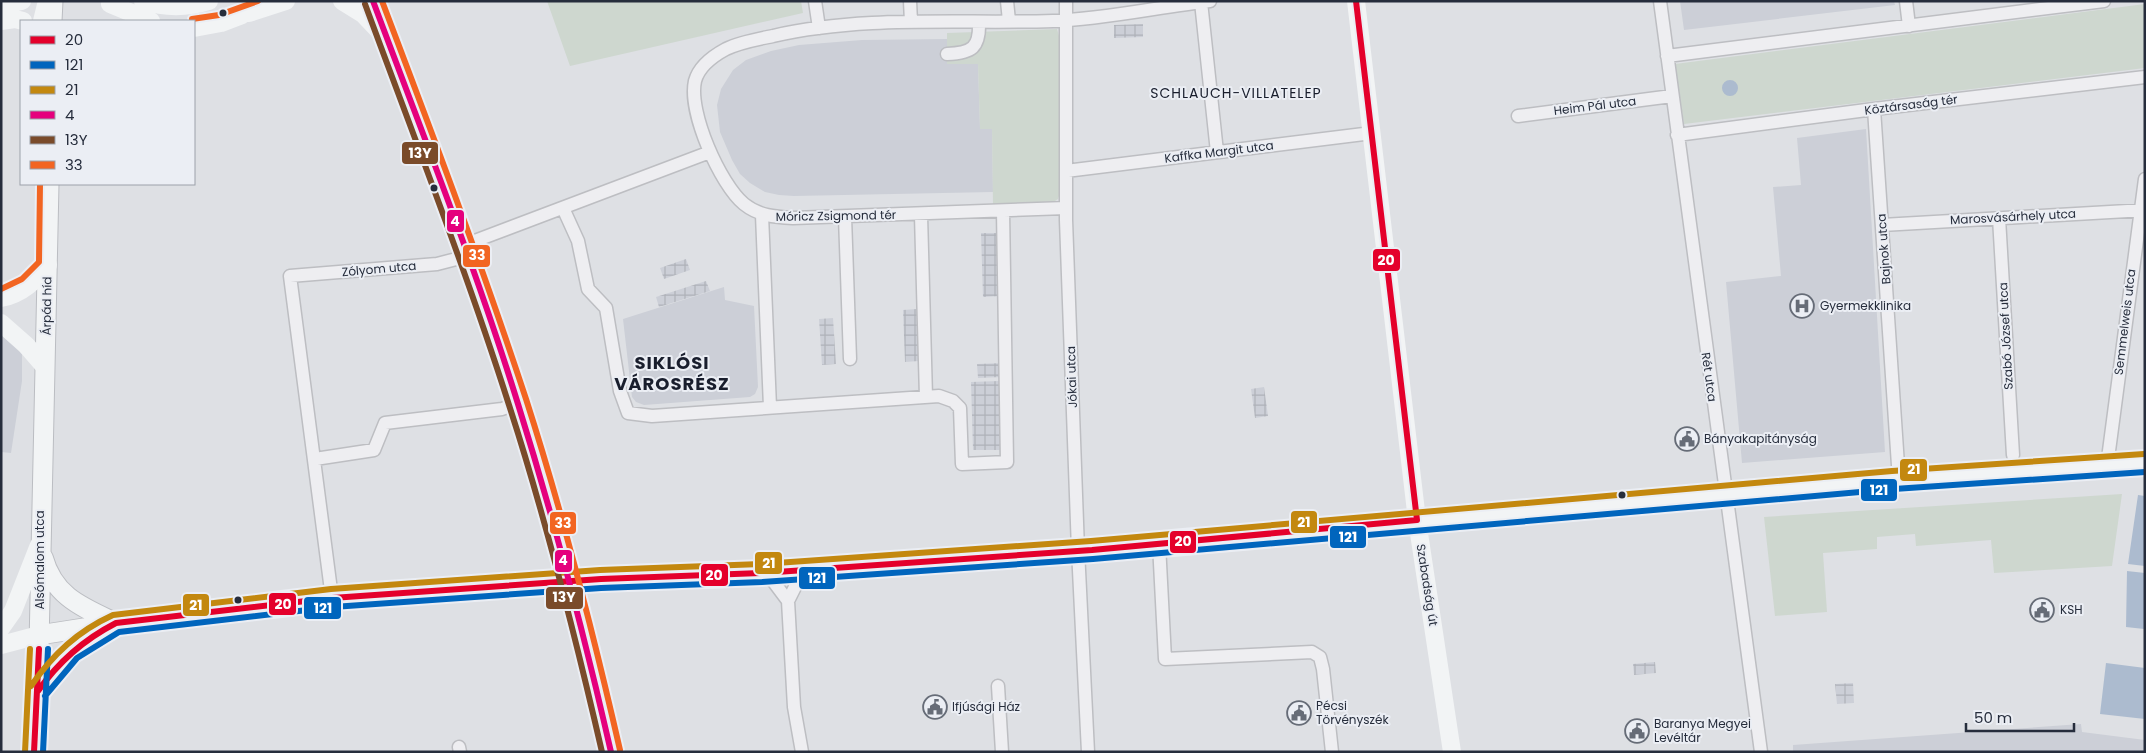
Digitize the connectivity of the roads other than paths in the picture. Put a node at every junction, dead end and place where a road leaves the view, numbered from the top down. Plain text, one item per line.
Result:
1 (22, 1) edge
2 (47, 1) edge
3 (53, 1) edge
4 (144, 1) edge
5 (208, 1) edge
6 (260, 1) edge
7 (286, 1) edge
8 (342, 1) edge
9 (374, 1) edge
10 (815, 1) edge
11 (910, 1) edge
12 (1007, 1) edge
13 (1066, 1) edge
14 (1356, 1) edge
15 (1660, 1) edge
16 (1906, 1) edge
17 (2104, 1) edge
18 (1206, 2) edge
19 (1, 5) edge
20 (110, 9) edge
21 (242, 15) junction
22 (20, 20) edge
23 (42, 20) edge
24 (52, 20) edge
25 (148, 20) edge
26 (1066, 20) junction
27 (1, 21) edge
28 (1009, 21) junction
29 (911, 22) junction
30 (980, 22) junction
31 (1909, 26) junction
32 (195, 28) edge
33 (819, 28) junction
34 (389, 42) junction
35 (947, 54) dead end
36 (1667, 56) junction
37 (2145, 77) edge
38 (1672, 96) junction
39 (1874, 109) junction
40 (1518, 116) dead end
41 (1372, 133) junction
42 (1677, 135) junction
43 (710, 152) junction
44 (1217, 152) junction
45 (1066, 171) junction
46 (2145, 179) edge
47 (49, 185) edge
48 (563, 208) junction
49 (1066, 208) junction
50 (2142, 210) edge
51 (1003, 211) junction
52 (762, 215) junction
53 (922, 215) junction
54 (845, 217) junction
55 (1999, 218) junction
56 (1882, 225) junction
57 (466, 250) junction
58 (48, 258) junction
59 (1, 298) edge
60 (1, 323) edge
61 (850, 359) dead end
62 (45, 367) junction
63 (926, 397) junction
64 (518, 403) junction
65 (770, 407) junction
66 (2013, 455) dead end
67 (315, 458) junction
68 (2145, 463) edge
69 (2107, 466) junction
70 (1899, 480) junction
71 (1725, 495) junction
72 (1417, 520) junction
73 (40, 544) junction
74 (1159, 544) junction
75 (1078, 550) junction
76 (810, 569) junction
77 (761, 573) junction
78 (570, 581) junction
79 (332, 598) junction
80 (788, 601) junction
81 (116, 623) junction
82 (1, 628) edge
83 (39, 635) junction
84 (1, 645) edge
85 (998, 686) dead end
86 (38, 692) junction
87 (34, 752) edge
88 (611, 752) edge
89 (802, 752) edge
90 (1002, 752) edge
91 (1088, 752) edge
92 (1332, 752) edge
93 (1452, 752) edge
94 (1761, 752) edge

1 - 19 street
2 - 23 street
3 - 24 main road
4 - 5 street
6 - 21 street
7 - 21 street
8 - 34 street
9 - 34 street
10 - 33 street
11 - 29 street
12 - 28 street
13 - 26 street, Jókai utca
14 - 41 street, Szabadság út
15 - 36 street, Rét utca
16 - 31 street
17 - 31 street
18 - 26 street, Móricz Zsigmond tér
18 - 44 street
20 - 25 street
21 - 32 street
22 - 27 street
26 - 28 street, Móricz Zsigmond tér
26 - 45 street, Jókai utca
28 - 30 street, Móricz Zsigmond tér
29 - 30 street, Móricz Zsigmond tér
29 - 33 street, Móricz Zsigmond tér
30 - 35 street
31 - 36 street
33 - 43 street, Móricz Zsigmond tér
34 - 57 street
36 - 38 street, Rét utca
37 - 39 street, Köztársaság tér
38 - 40 street, Heim Pál utca
38 - 42 street, Rét utca
39 - 42 street, Köztársaság tér
39 - 56 street, Bajnok utca
41 - 44 street, Kaffka Margit utca
41 - 72 street, Szabadság út
42 - 71 street, Rét utca
43 - 48 street, Zólyom utca
43 - 52 street, Móricz Zsigmond tér
44 - 45 street, Kaffka Margit utca
45 - 49 street, Jókai utca
46 - 50 street, Semmelweis utca
47 - 58 main road, Árpád híd
48 - 57 street, Zólyom utca
48 - 65 street
49 - 51 street, Móricz Zsigmond tér
49 - 75 street, Jókai utca
50 - 55 street, Marosvásárhely utca
50 - 69 street, Semmelweis utca
51 - 53 street, Móricz Zsigmond tér
51 - 63 street
52 - 54 street, Móricz Zsigmond tér
52 - 65 street
53 - 54 street, Móricz Zsigmond tér
53 - 63 street
54 - 61 street
55 - 56 street, Marosvásárhely utca
55 - 66 street, Szabó József utca
56 - 70 street, Bajnok utca
57 - 64 street
57 - 67 street, Zólyom utca
58 - 59 street
58 - 62 main road, Árpád híd
60 - 62 street
62 - 73 main road, Alsómalom utca
63 - 65 street
64 - 67 street
64 - 78 street
67 - 79 street
68 - 69 main road
69 - 70 main road
70 - 71 main road
71 - 72 main road
71 - 94 street, Rét utca
72 - 74 main road
72 - 93 street, Szabadság út
73 - 81 main road
73 - 82 street
73 - 83 main road, Alsómalom utca
74 - 75 main road
74 - 92 street
75 - 76 main road
75 - 91 street, Jókai utca
76 - 77 main road
76 - 80 street
77 - 78 main road
77 - 80 street
78 - 79 main road
78 - 88 street
79 - 81 main road
80 - 89 street
81 - 83 main road
81 - 86 main road
83 - 84 street
83 - 86 main road, Alsómalom utca
85 - 90 street
86 - 87 main road, Alsómalom utca

